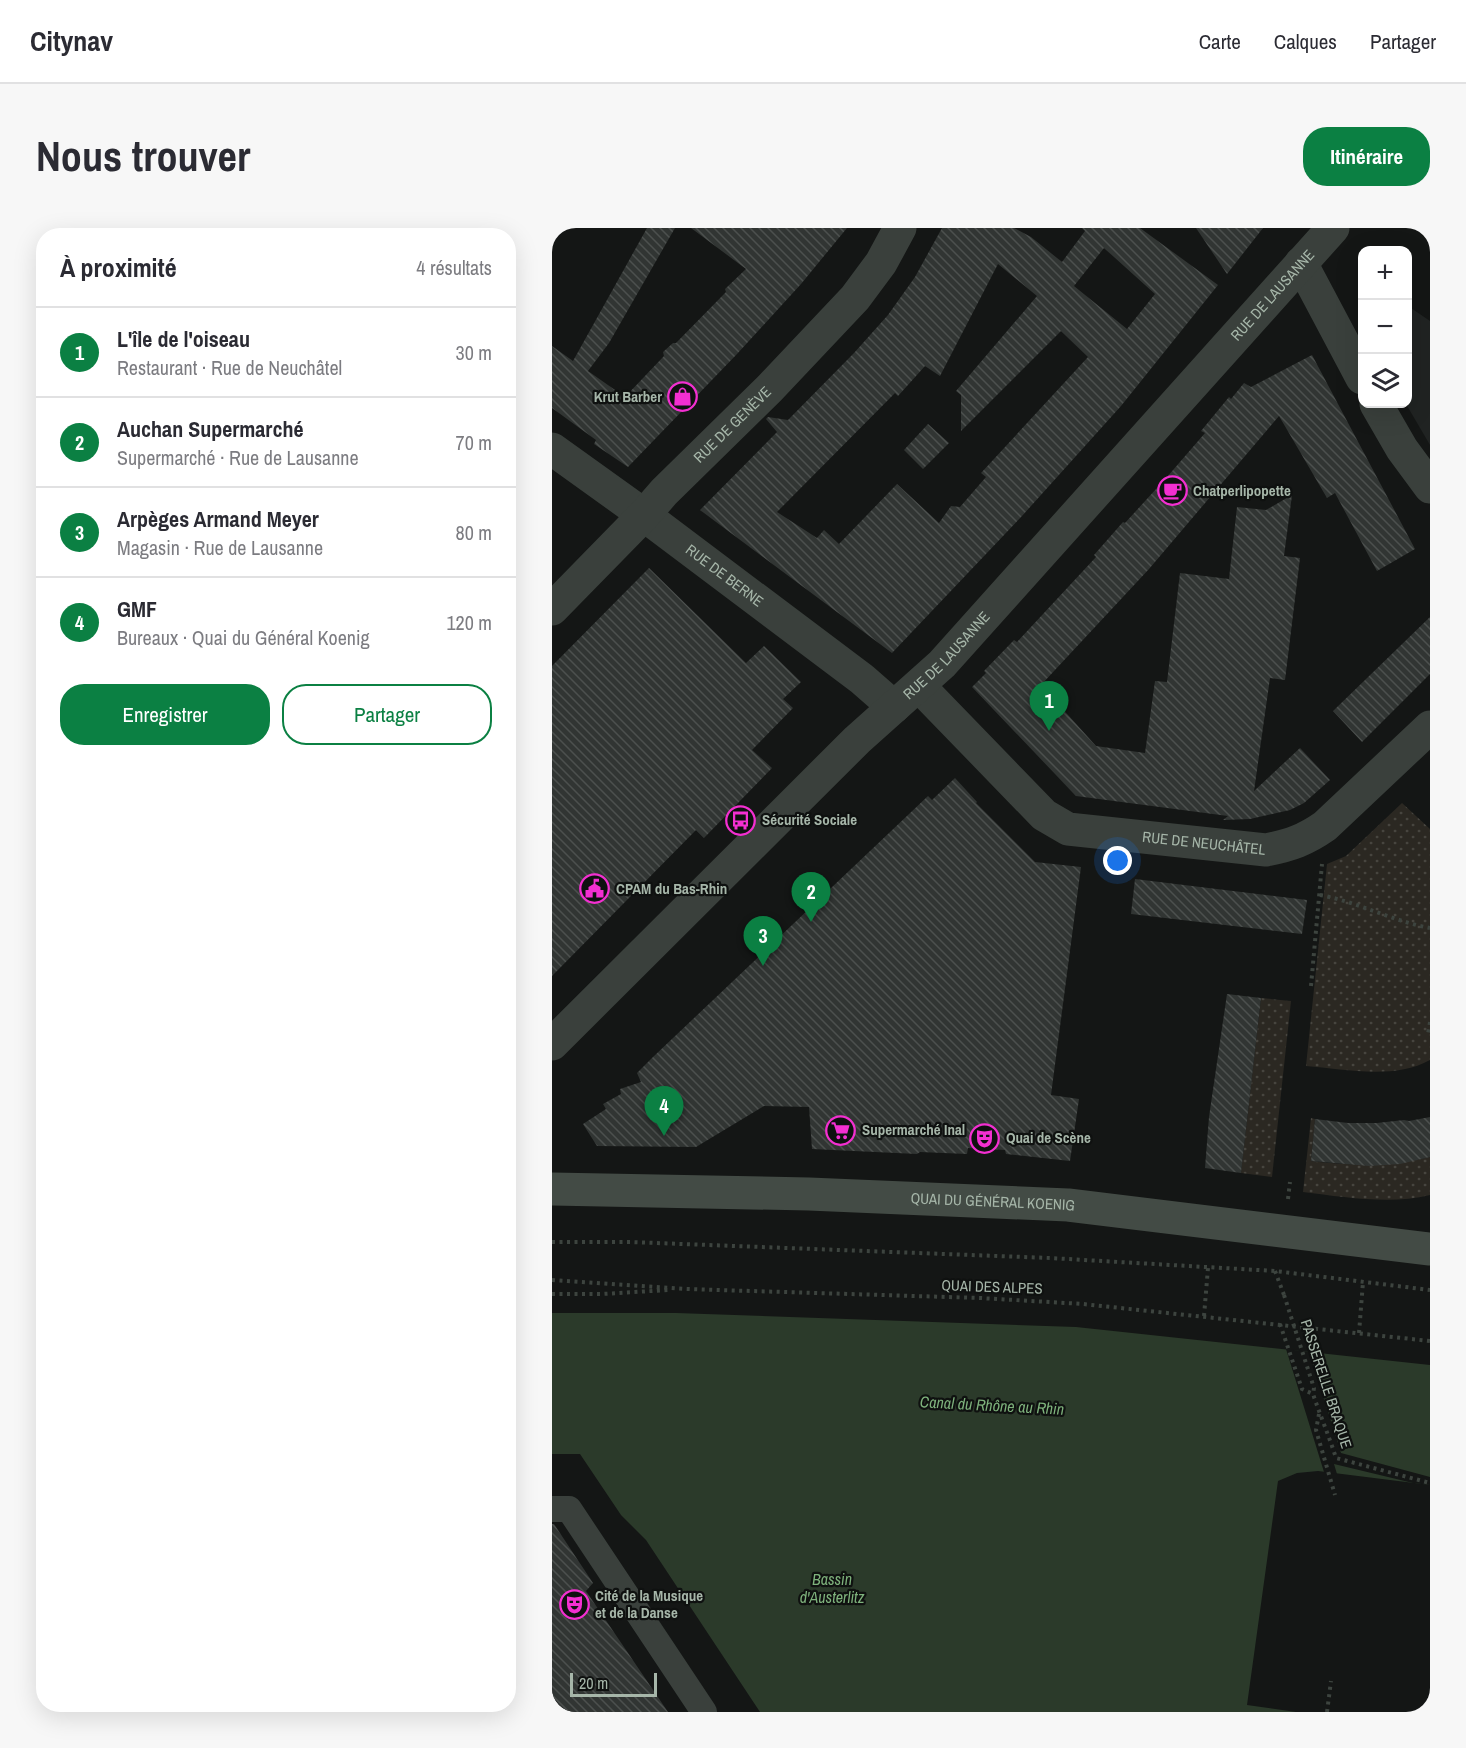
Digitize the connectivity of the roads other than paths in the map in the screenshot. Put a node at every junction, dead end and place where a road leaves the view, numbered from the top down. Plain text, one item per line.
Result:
1 (900, 228) edge
2 (1315, 241) edge
3 (1358, 366) edge
4 (1378, 408) edge
5 (552, 449) edge
6 (1430, 487) edge
7 (644, 515) junction
8 (552, 609) edge
9 (919, 686) junction
10 (894, 707) junction
11 (1430, 727) edge
12 (553, 1040) edge
13 (552, 1189) edge
14 (1430, 1249) edge
15 (552, 1509) edge
16 (704, 1712) edge

1 - 7 street, RUE DE GENÈVE
2 - 3 street
2 - 9 street, RUE DE LAUSANNE
4 - 6 street
5 - 7 street, RUE DE BERNE
7 - 8 street, RUE DE GENÈVE
7 - 10 street, RUE DE BERNE
9 - 10 street, RUE DE LAUSANNE
9 - 11 street, RUE DE NEUCHÂTEL
10 - 12 street, RUE DE LAUSANNE
13 - 14 main road, QUAI DU GÉNÉRAL KOENIG
15 - 16 street

